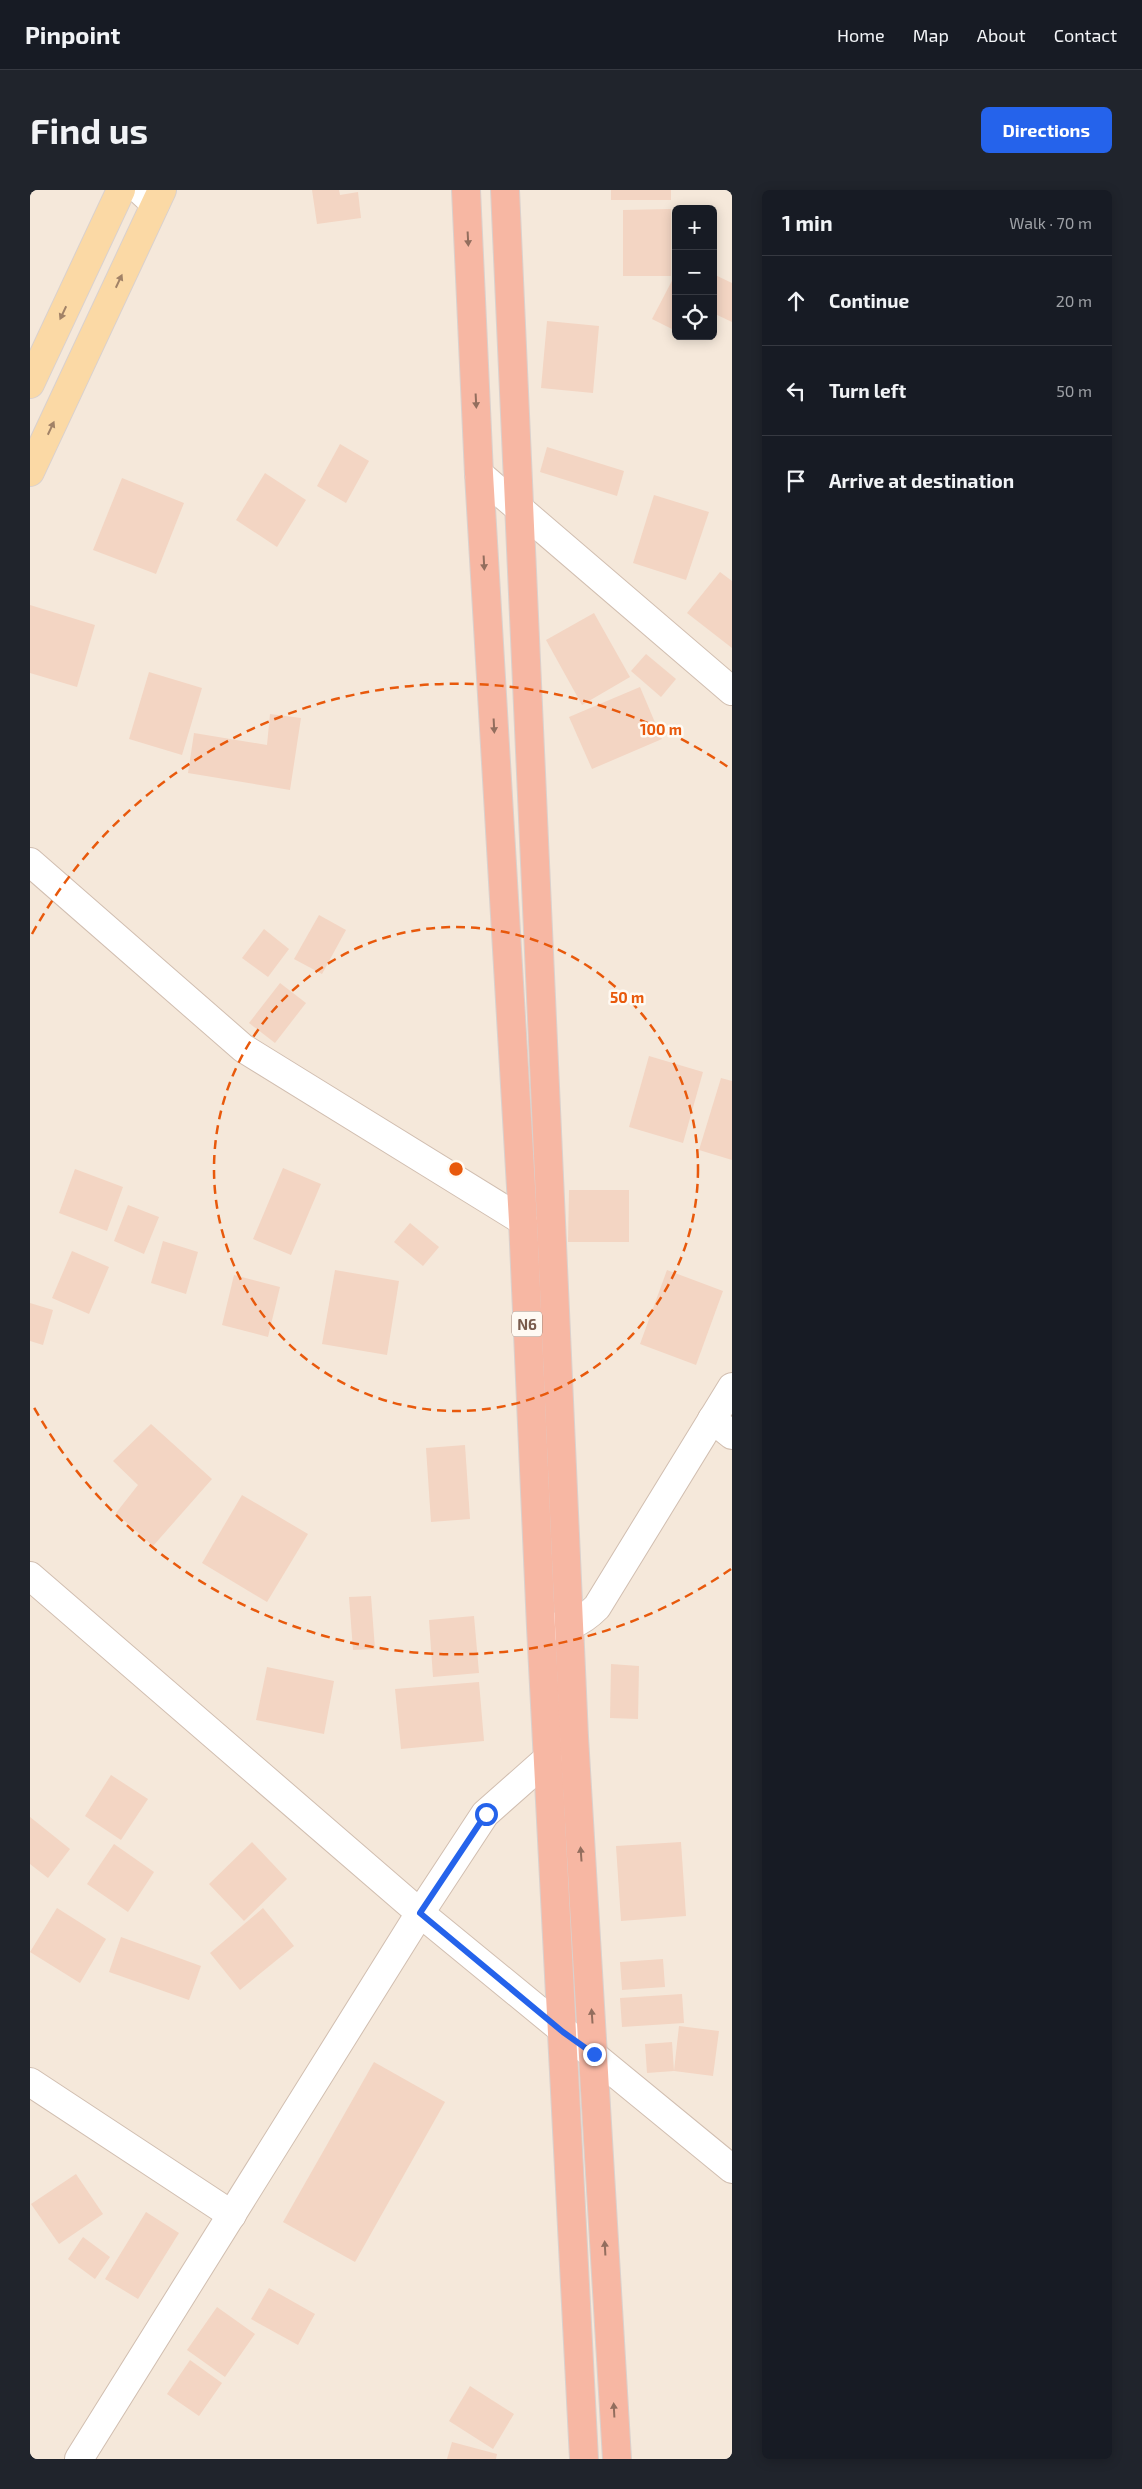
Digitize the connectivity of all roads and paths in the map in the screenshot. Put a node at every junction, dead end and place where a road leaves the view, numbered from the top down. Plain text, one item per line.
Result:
1 (121, 190) edge
2 (466, 190) edge
3 (506, 190) edge
4 (152, 195) edge
5 (30, 384) edge
6 (30, 472) edge
7 (479, 474) junction
8 (520, 509) junction
9 (732, 691) edge
10 (30, 862) edge
11 (523, 1221) junction
12 (732, 1387) edge
13 (722, 1427) edge
14 (30, 1576) edge
15 (570, 1626) junction
16 (541, 1627) junction
17 (574, 1737) junction
18 (548, 1758) junction
19 (420, 1913) junction
20 (563, 2032) junction
21 (594, 2054) junction
22 (30, 2082) edge
23 (732, 2169) edge
24 (232, 2215) junction
25 (79, 2459) edge
26 (584, 2459) edge
27 (617, 2459) edge

1 -> 5 main road
2 -> 7 highway, N6
3 - 8 highway, N6
6 -> 4 main road
7 - 8 street
7 -> 11 highway, N6
8 - 9 street
8 - 15 highway, N6
10 - 11 street
11 - 16 highway, N6
12 - 13 street
13 - 15 street
14 - 19 street
15 - 16 street
15 - 17 highway, N6
16 - 18 highway, N6
17 - 18 street
21 -> 17 highway, N6
18 - 19 street
18 - 20 highway, N6
19 - 20 street
19 - 24 street
20 - 21 street
20 - 26 highway, N6
21 - 23 street
27 -> 21 highway, N6
22 - 24 street
24 - 25 street

